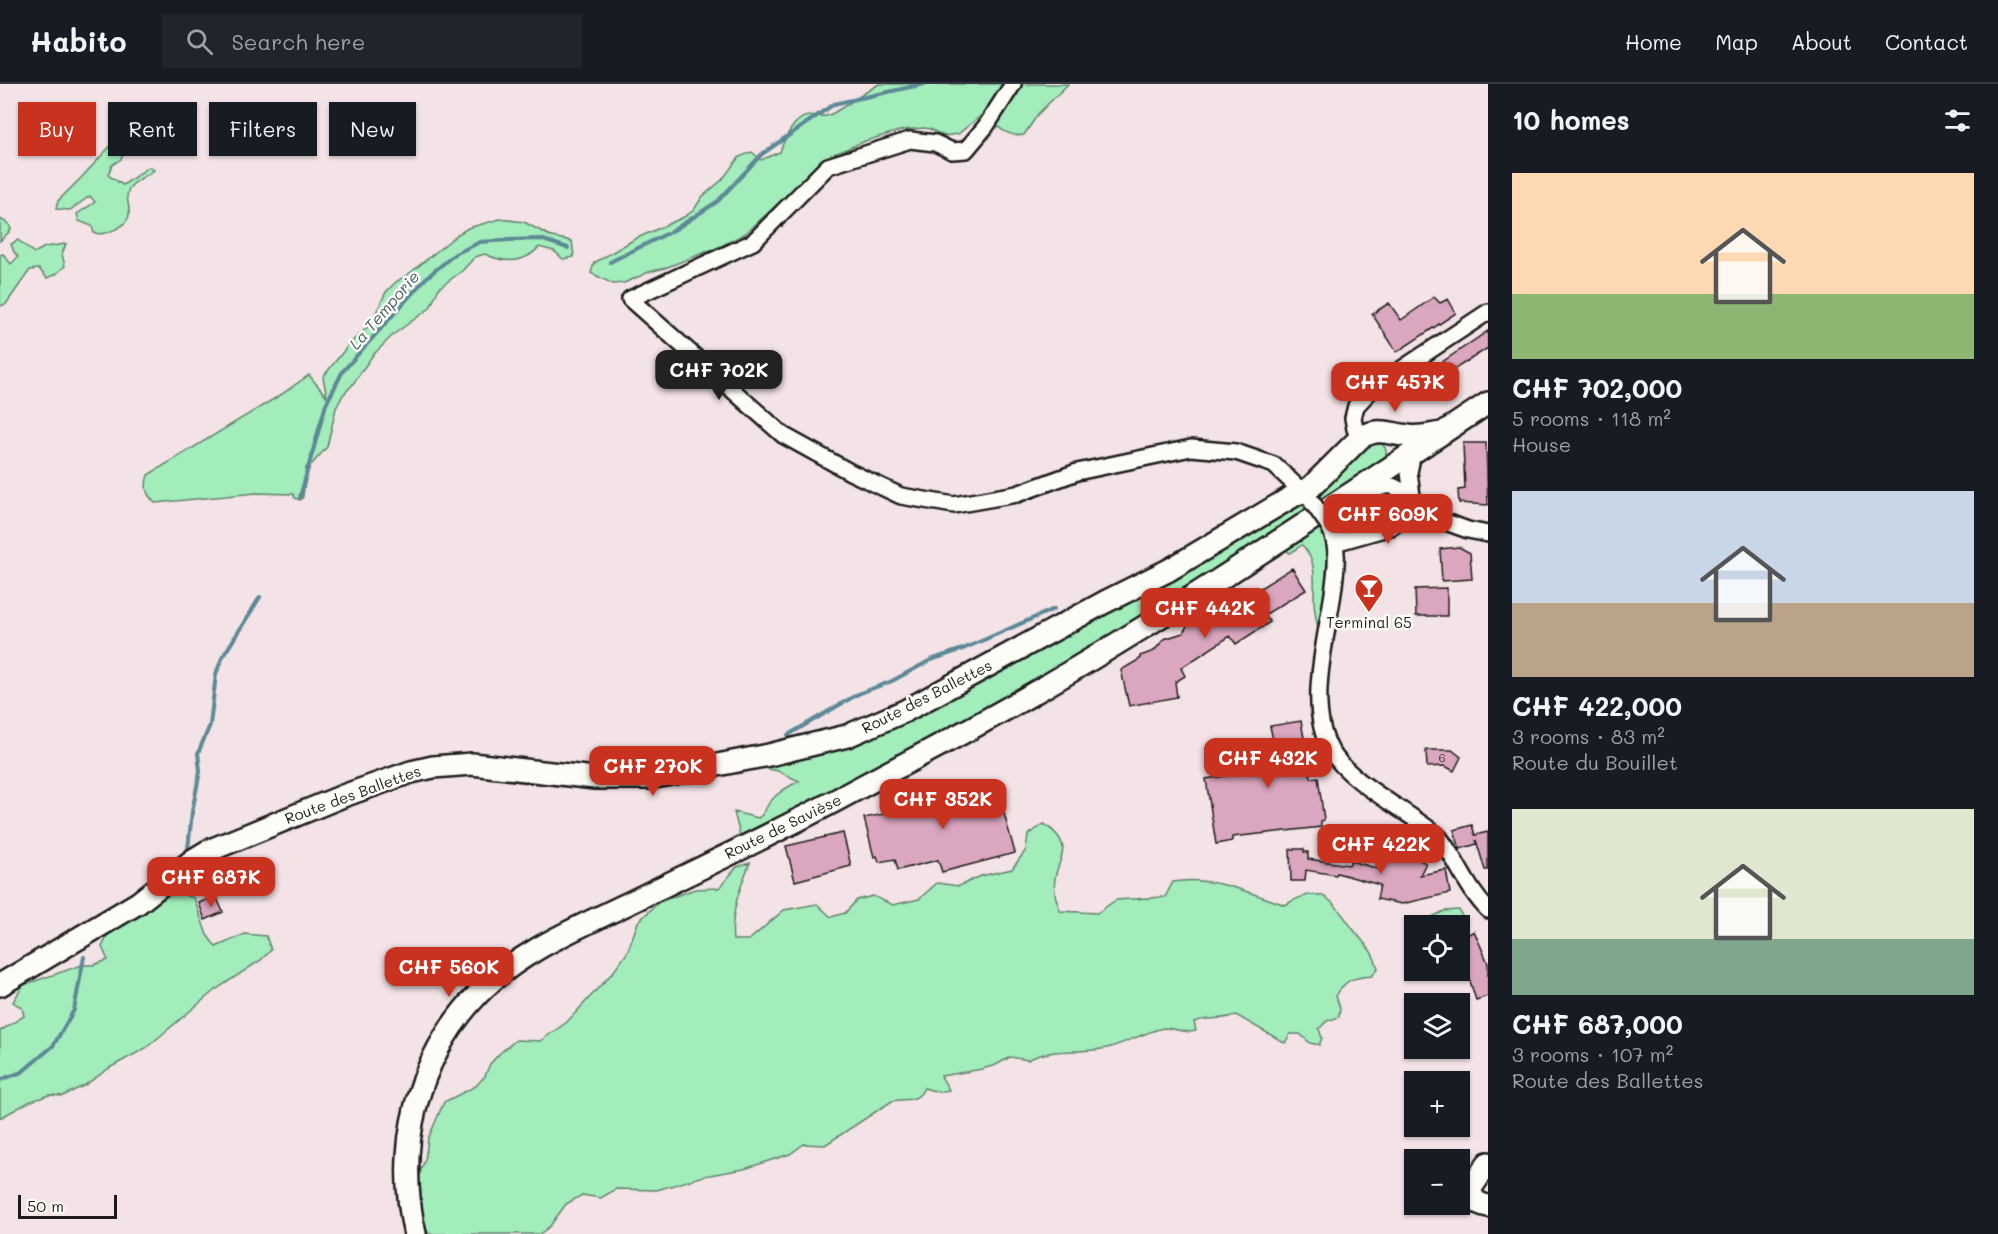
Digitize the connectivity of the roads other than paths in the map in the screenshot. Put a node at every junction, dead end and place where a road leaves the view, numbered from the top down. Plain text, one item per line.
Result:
1 (1013, 84) edge
2 (1488, 312) edge
3 (1488, 403) edge
4 (1443, 433) junction
5 (1361, 437) junction
6 (1413, 453) junction
7 (1390, 468) junction
8 (1307, 497) junction
9 (1335, 505) junction
10 (1412, 510) junction
11 (1488, 534) edge
12 (1335, 543) junction
13 (1488, 910) edge
14 (0, 985) edge
15 (1488, 1163) edge
16 (1488, 1206) edge
17 (415, 1234) edge

1 - 8 street
2 - 5 street
3 - 4 street, Route de Savièse
4 - 5 street
4 - 6 street, Route de Savièse
5 - 7 street
5 - 8 street, Route des Ballettes
6 - 7 street, Route de Savièse
6 - 10 street
7 - 9 street, Route de Savièse
8 - 12 street, bridge
8 - 14 street, Route des Ballettes
9 - 10 street
9 - 17 street, Route de Savièse
10 - 11 street
10 - 12 street
12 - 13 street
15 - 16 street

